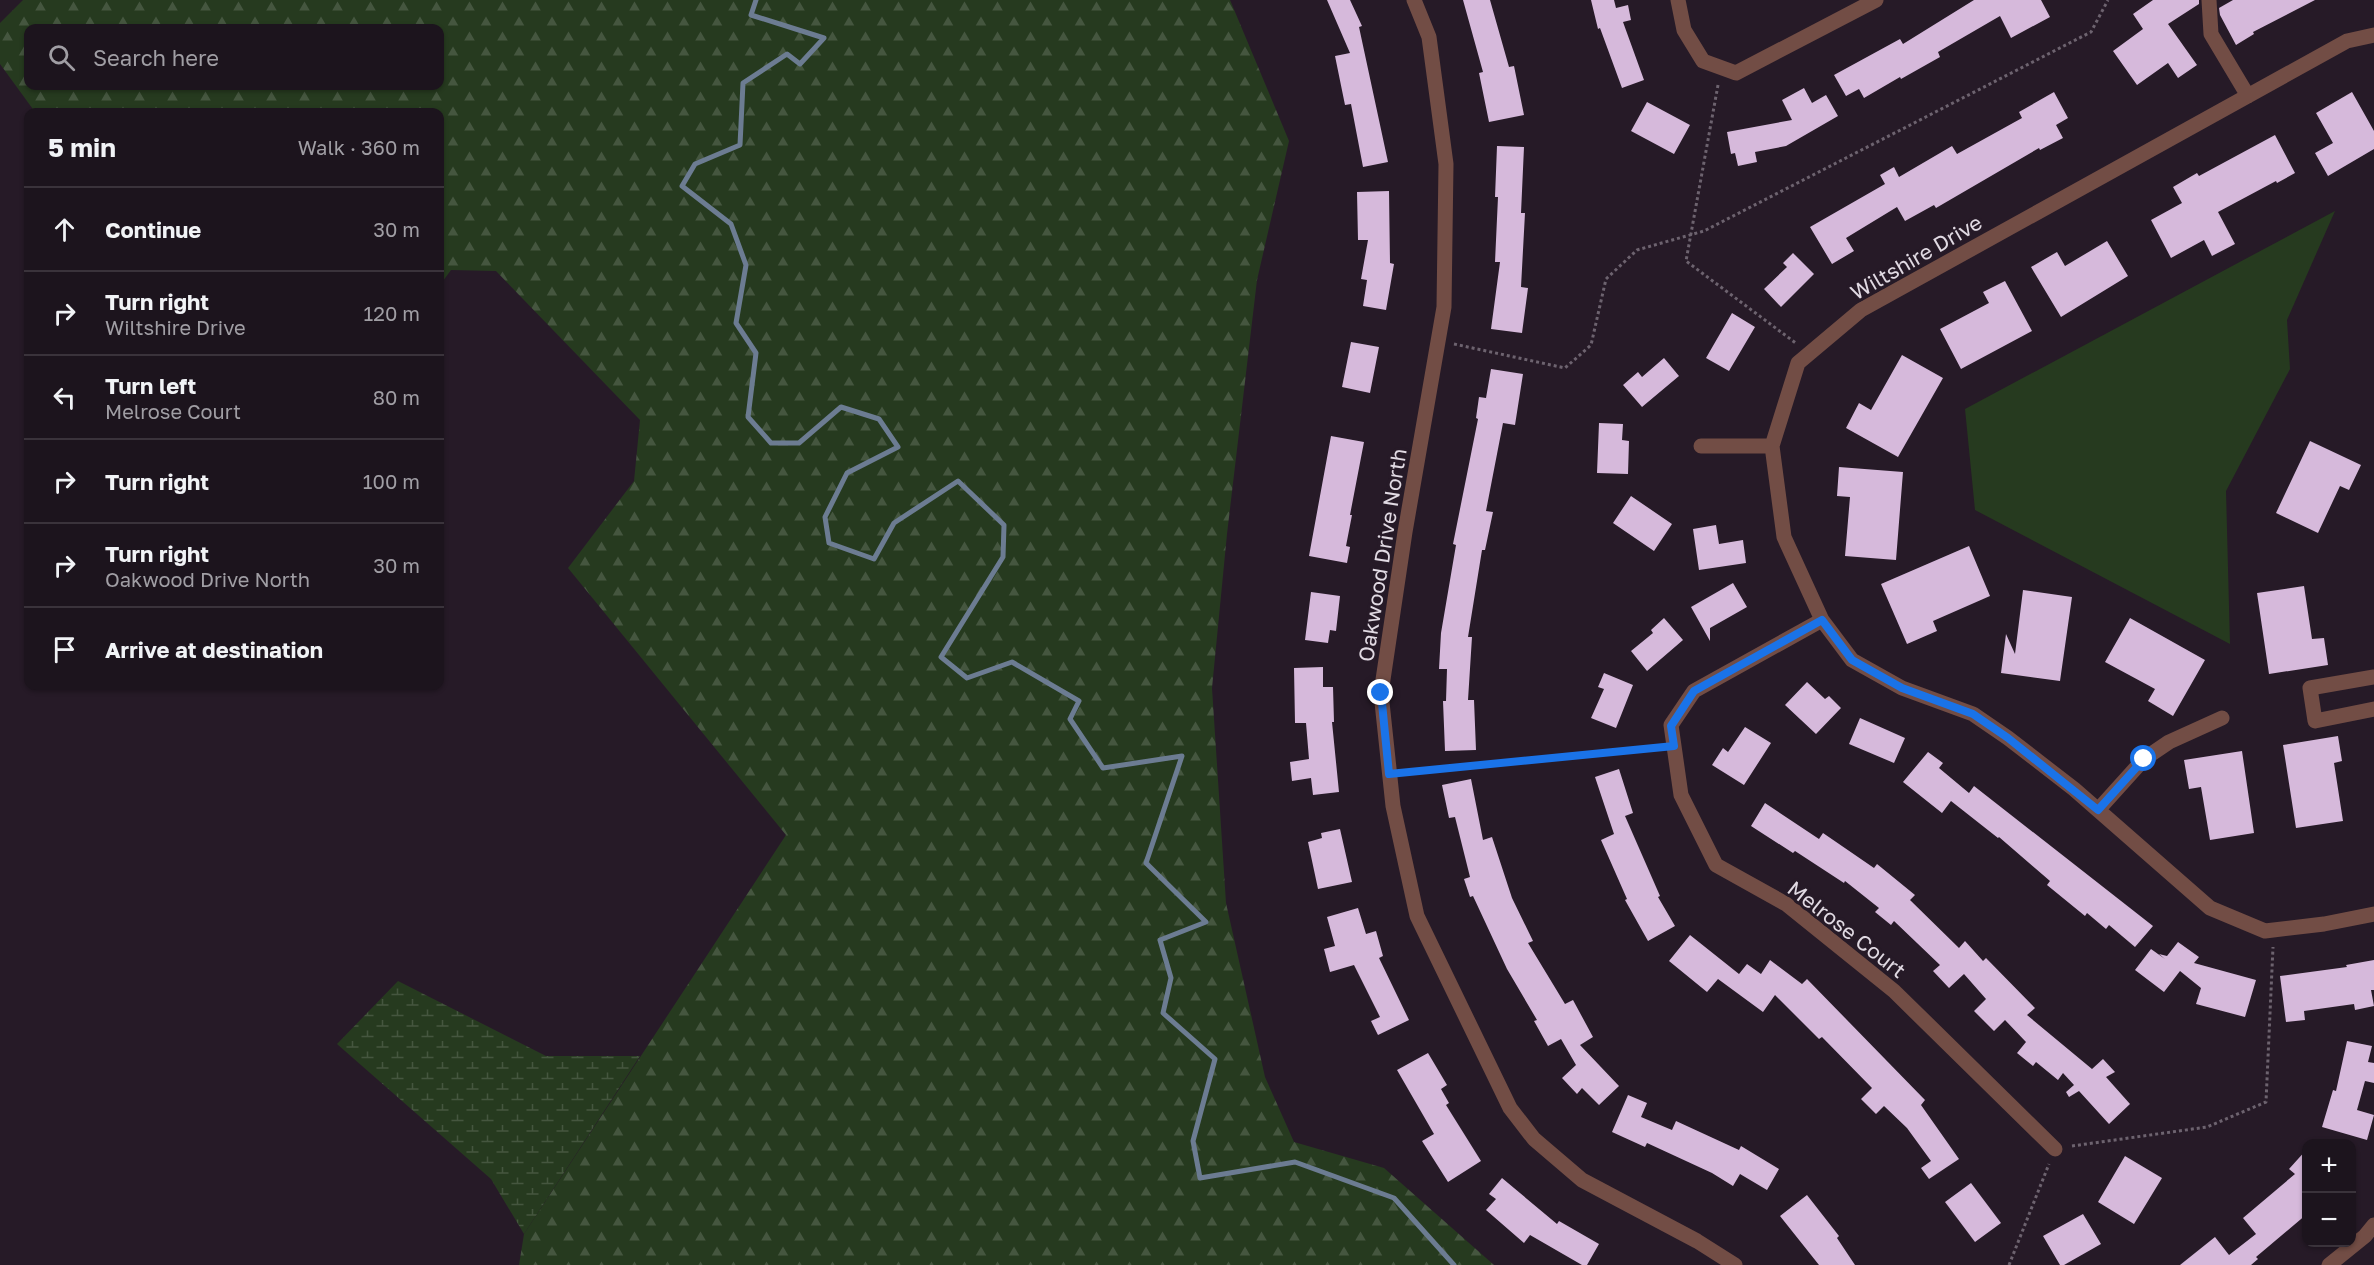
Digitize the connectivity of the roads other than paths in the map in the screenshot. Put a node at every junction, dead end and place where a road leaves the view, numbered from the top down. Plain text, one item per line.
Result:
1 (1414, 0) edge
2 (1678, 0) edge
3 (1876, 0) edge
4 (2209, 0) edge
5 (2374, 35) edge
6 (2248, 96) junction
7 (1701, 446) dead end
8 (1772, 446) junction
9 (1822, 620) junction
10 (2374, 676) edge
11 (2374, 709) edge
12 (2222, 718) dead end
13 (2098, 810) junction
14 (2374, 914) edge
15 (2055, 1149) road end
16 (2374, 1225) edge
17 (1735, 1265) edge
18 (2329, 1265) edge

1 - 17 street, Oakwood Drive North
2 - 3 street
4 - 6 street
5 - 6 street, Wiltshire Drive
6 - 8 street, Wiltshire Drive
7 - 8 street
8 - 9 street, Wiltshire Drive
9 - 13 street, Wiltshire Drive
9 - 15 street, Melrose Court
10 - 11 street
12 - 13 street
13 - 14 street, Wiltshire Drive
16 - 18 street

